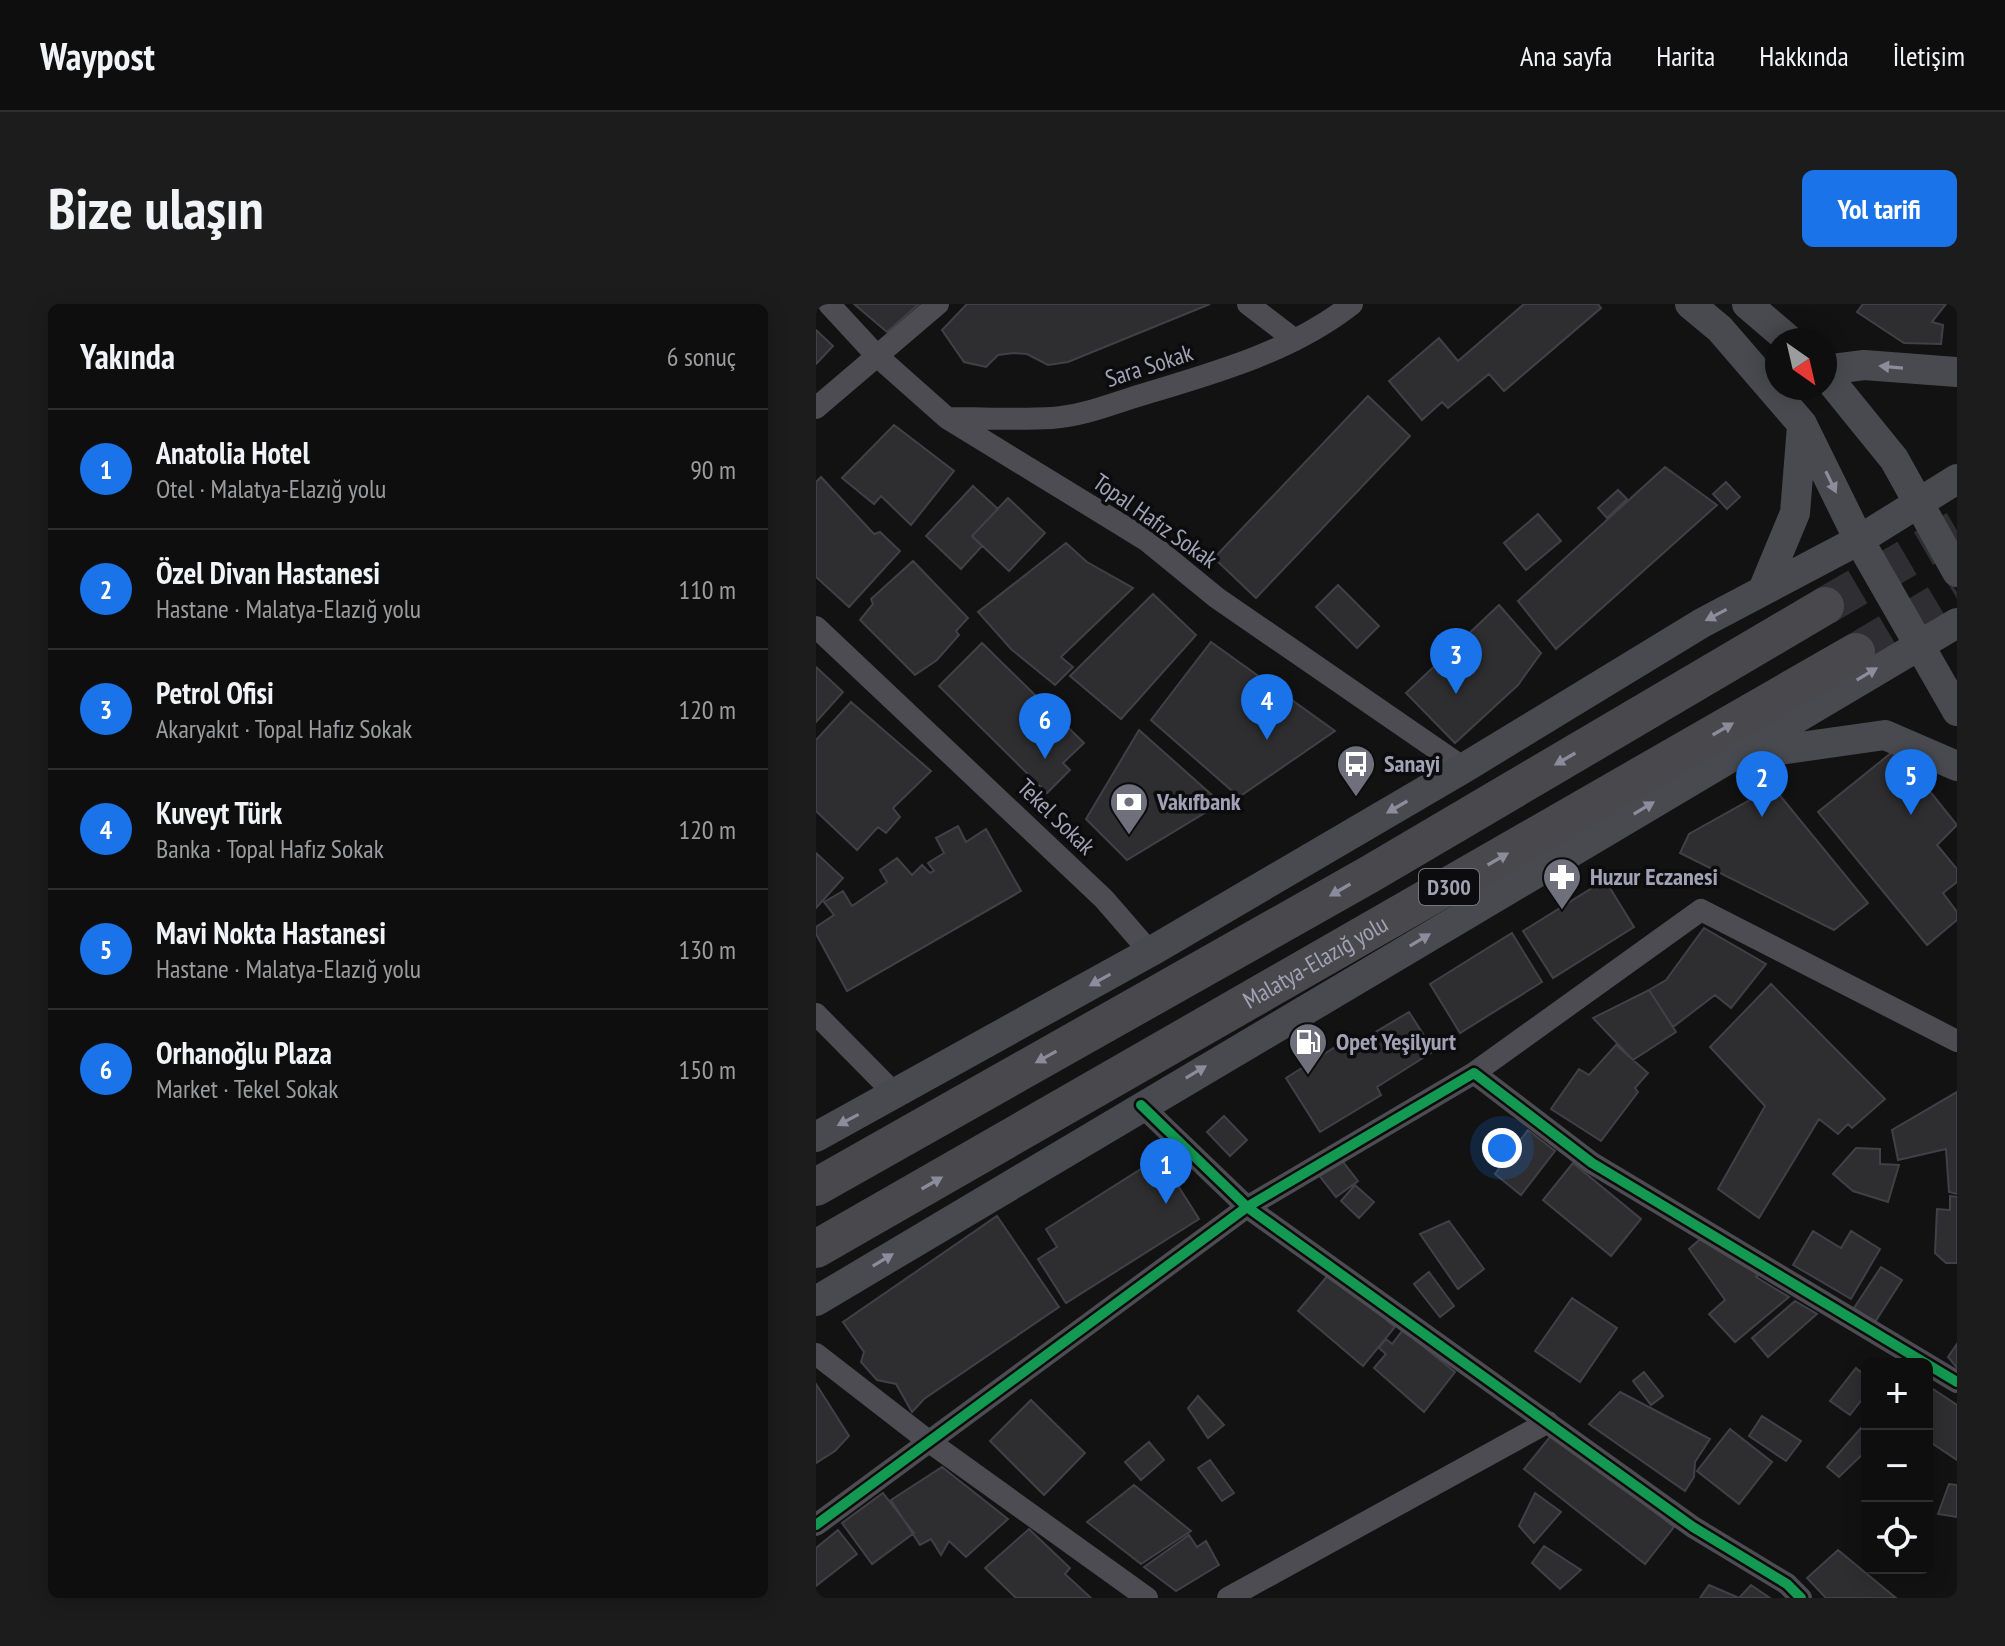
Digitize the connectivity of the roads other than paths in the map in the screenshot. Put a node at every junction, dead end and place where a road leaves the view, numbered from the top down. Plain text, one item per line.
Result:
1 (829, 304) edge
2 (938, 304) edge
3 (1248, 304) edge
4 (1352, 304) edge
5 (1690, 304) edge
6 (1747, 304) edge
7 (1775, 328) edge
8 (1295, 340) junction
9 (876, 355) junction
10 (1837, 370) edge
11 (1957, 372) edge
12 (1837, 387) edge
13 (816, 408) edge
14 (947, 418) junction
15 (1802, 424) junction
16 (1957, 479) edge
17 (1920, 502) junction
18 (1859, 540) junction
19 (1957, 572) edge
20 (1763, 590) junction
21 (1825, 606) tunnel mouth
22 (1957, 623) edge
23 (816, 627) edge
24 (1920, 642) junction
25 (1856, 652) tunnel mouth
26 (1957, 711) edge
27 (1730, 757) junction
28 (1957, 766) edge
29 (1464, 768) junction
30 (1150, 952) junction
31 (816, 1014) edge
32 (1957, 1041) edge
33 (1474, 1073) junction
34 (895, 1094) junction
35 (1135, 1108) junction
36 (1042, 1121) junction
37 (816, 1137) edge
38 (816, 1187) edge
39 (1247, 1207) junction
40 (816, 1249) edge
41 (816, 1301) edge
42 (816, 1354) edge
43 (1957, 1382) edge
44 (1548, 1422) junction
45 (927, 1440) junction
46 (816, 1525) edge
47 (1147, 1598) edge
48 (1228, 1598) edge
49 (1801, 1598) edge

1 - 9 street, Topal Hafız Sokak
2 - 9 street
3 - 8 street
4 - 8 street, Sara Sokak
5 - 15 main road
6 - 7 main road
8 - 14 street, Sara Sokak
9 - 13 street
9 - 14 street, Topal Hafız Sokak
11 -> 10 main road
12 - 17 main road
14 - 29 street, Topal Hafız Sokak
15 -> 18 main road
15 - 20 main road
16 - 17 main road
17 - 18 main road
17 - 19 main road
18 - 20 main road
18 - 24 main road
20 -> 29 main road
21 -> 38 highway, D300
22 - 24 main road
23 - 30 street, Tekel Sokak
24 - 26 main road
27 -> 24 main road
36 -> 25 highway, Malatya-Elazığ yolu / D300
27 - 28 main road
35 -> 27 main road
29 -> 30 main road
30 -> 34 main road
31 - 34 street
32 - 33 street
33 - 39 street
33 - 43 street
34 -> 37 main road
35 - 36 main road
35 - 39 street
41 -> 35 main road
40 -> 36 highway, Malatya-Elazığ yolu / D300
39 - 44 street
39 - 45 street
42 - 45 street
44 - 48 street
44 - 49 street
45 - 46 street
45 - 47 street

